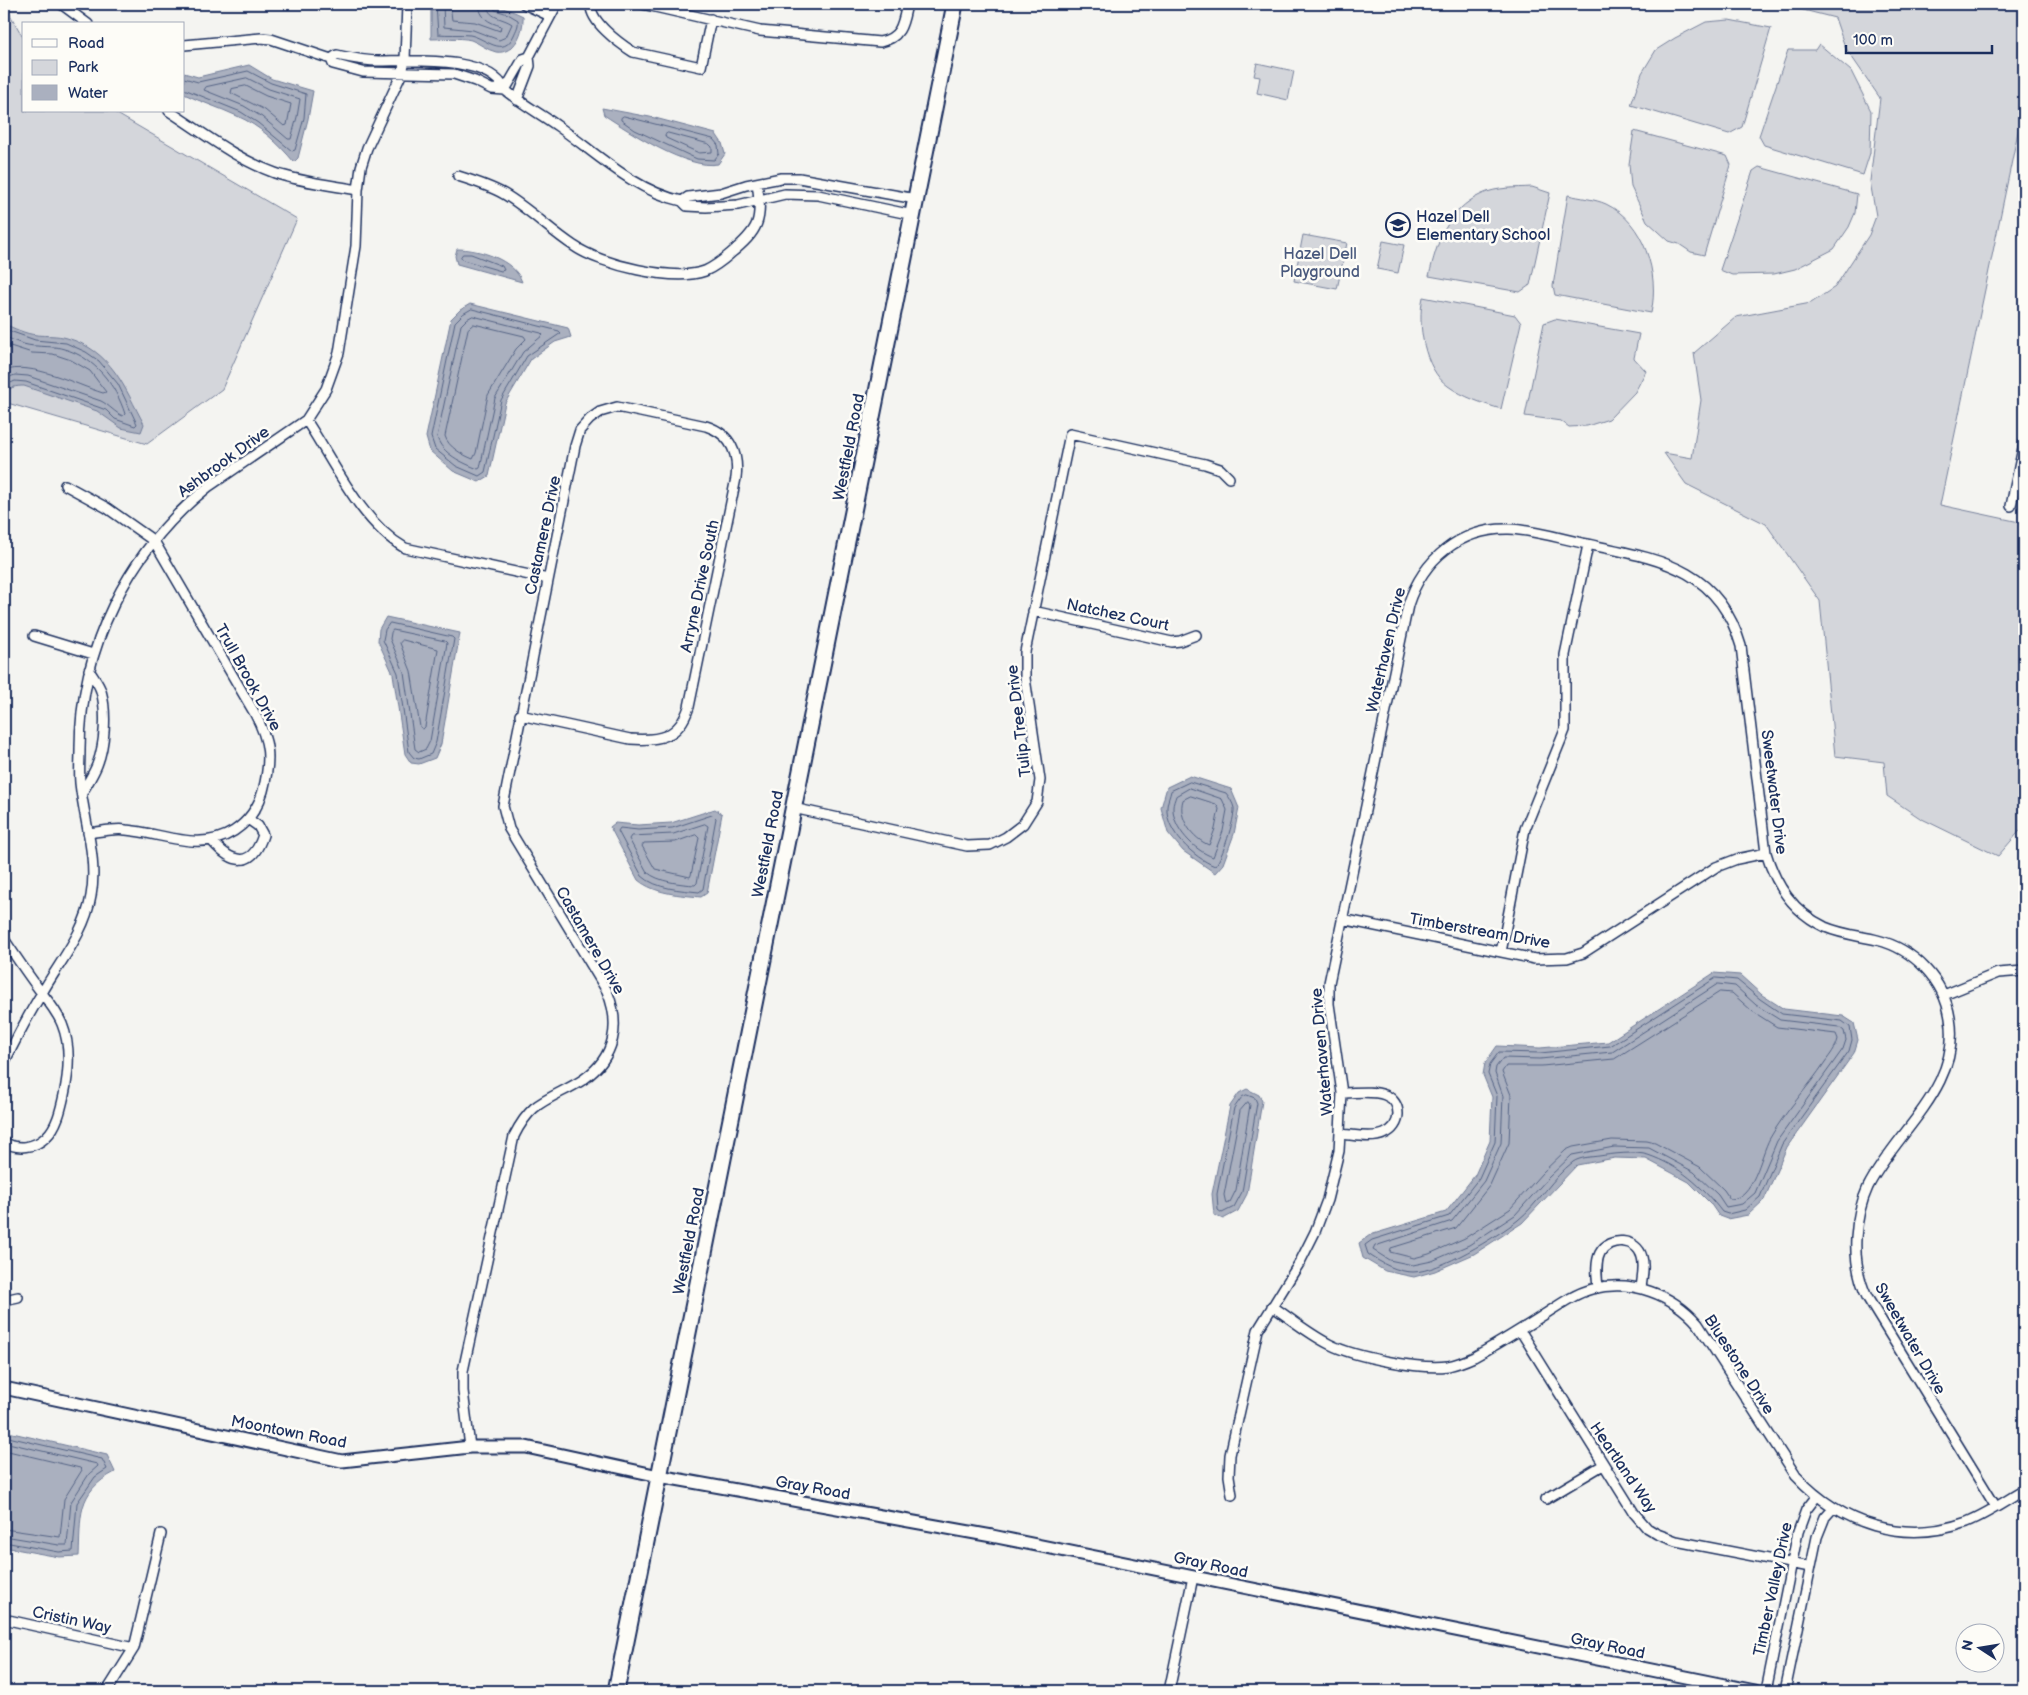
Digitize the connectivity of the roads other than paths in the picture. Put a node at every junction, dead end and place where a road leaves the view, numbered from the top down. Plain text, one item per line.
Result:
1 (61, 4) edge
2 (407, 4) edge
3 (524, 4) edge
4 (557, 4) edge
5 (591, 4) edge
6 (642, 4) edge
7 (907, 4) edge
8 (955, 4) edge
9 (668, 6) edge
10 (550, 16) junction
11 (711, 19) junction
12 (85, 22) edge
13 (185, 45) edge
14 (529, 57) junction
15 (331, 58) junction
16 (405, 60) junction
17 (402, 73) junction
18 (505, 90) junction
19 (517, 100) junction
20 (170, 112) edge
21 (458, 176) dead end
22 (757, 183) junction
23 (358, 190) junction
24 (916, 199) junction
25 (760, 200) junction
26 (682, 201) junction
27 (913, 215) junction
28 (306, 420) junction
29 (731, 443) joint
30 (2024, 443) edge
31 (1229, 478) dead end
32 (65, 485) dead end
33 (2011, 506) dead end
34 (154, 541) junction
35 (1450, 545) joint
36 (1588, 545) junction
37 (548, 579) junction
38 (1033, 611) junction
39 (1196, 635) dead end
40 (34, 636) dead end
41 (93, 654) junction
42 (89, 670) junction
43 (520, 715) junction
44 (82, 794) junction
45 (792, 808) junction
46 (248, 819) junction
47 (88, 833) junction
48 (212, 841) junction
49 (1766, 853) junction
50 (1342, 919) junction
51 (4, 939) edge
52 (1501, 952) junction
53 (2024, 971) edge
54 (42, 993) junction
55 (1944, 995) junction
56 (4, 1063) edge
57 (1342, 1093) junction
58 (1341, 1134) junction
59 (4, 1142) edge
60 (1598, 1288) junction
61 (1641, 1288) junction
62 (18, 1297) dead end
63 (4, 1300) edge
64 (1272, 1306) junction
65 (1520, 1330) junction
66 (4, 1388) edge
67 (470, 1447) junction
68 (1603, 1465) junction
69 (659, 1476) junction
70 (2024, 1490) edge
71 (1232, 1496) dead end
72 (1816, 1497) junction
73 (1546, 1500) dead end
74 (1996, 1507) junction
75 (1833, 1508) junction
76 (161, 1534) dead end
77 (1791, 1563) junction
78 (1810, 1567) junction
79 (1193, 1577) junction
80 (4, 1619) edge
81 (134, 1648) junction
82 (107, 1691) edge
83 (616, 1691) edge
84 (1169, 1691) edge
85 (1755, 1691) edge
86 (1766, 1691) edge
87 (1785, 1691) edge

1 - 12 street
2 - 16 street, Ashbrook Drive
3 - 10 street
4 - 10 street
5 - 11 street
6 - 9 street
7 - 11 street
8 - 24 main road, Westfield Road
9 - 11 street
10 - 14 street
13 - 15 street
14 - 18 street
14 - 19 street
15 - 16 street
15 - 17 street
16 - 17 street, Ashbrook Drive
16 - 18 street
17 - 18 street
17 - 23 street, Ashbrook Drive
18 - 19 street
19 - 26 street
20 - 23 street
21 - 25 street
22 - 24 street
22 - 25 street
22 - 26 street
23 - 28 street, Ashbrook Drive
24 - 27 main road, Westfield Road
25 - 26 street
25 - 27 street
27 - 45 main road, Westfield Road
28 - 34 street, Ashbrook Drive
28 - 37 street
29 - 37 street, Castamere Drive
29 - 43 street, Arryne Drive South
30 - 33 street
31 - 38 street, Tulip Tree Drive
32 - 34 street
34 - 41 street, Ashbrook Drive
34 - 46 street, Trull Brook Drive
35 - 36 street, Sweetwater Drive
35 - 50 street, Waterhaven Drive
36 - 49 street, Sweetwater Drive
36 - 52 street
37 - 43 street, Castamere Drive
38 - 39 street, Natchez Court
38 - 45 street, Tulip Tree Drive
40 - 41 street
41 - 42 street, Ashbrook Drive
42 - 44 street, Ashbrook Drive
42 - 44 street
43 - 67 street, Castamere Drive
44 - 47 street, Ashbrook Drive
45 - 69 main road, Westfield Road
46 - 48 street, Trull Brook Drive
46 - 48 street
47 - 48 street, Trull Brook Drive
47 - 54 street, Ashbrook Drive
49 - 52 street, Timberstream Drive
49 - 55 street, Sweetwater Drive
50 - 52 street, Timberstream Drive
50 - 57 street, Waterhaven Drive
51 - 54 street
53 - 55 street
54 - 56 street, Ashbrook Drive
54 - 59 street
55 - 74 street, Sweetwater Drive
57 - 58 street, Waterhaven Drive
57 - 58 street
58 - 64 street, Waterhaven Drive
60 - 61 street, Bluestone Drive
60 - 61 street
60 - 65 street, Bluestone Drive
61 - 72 street, Bluestone Drive
62 - 63 street
64 - 65 street, Bluestone Drive
64 - 71 street, Waterhaven Drive
65 - 68 street, Heartland Way
66 - 67 street, Moontown Road
67 - 69 street, Moontown Road
68 - 73 street
68 - 77 street, Heartland Way
69 - 79 street, Gray Road
69 - 83 main road, Westfield Road
70 - 74 street, Bluestone Drive
72 - 75 street, Bluestone Drive
72 - 77 street, Timber Valley Drive
74 - 75 street, Bluestone Drive
75 - 78 street, Timber Valley Drive
76 - 81 street
77 - 78 street, Heartland Way
77 - 86 street, Timber Valley Drive
78 - 87 street, Timber Valley Drive
79 - 84 street
79 - 85 street, Gray Road
80 - 81 street, Cristin Way
81 - 82 street

